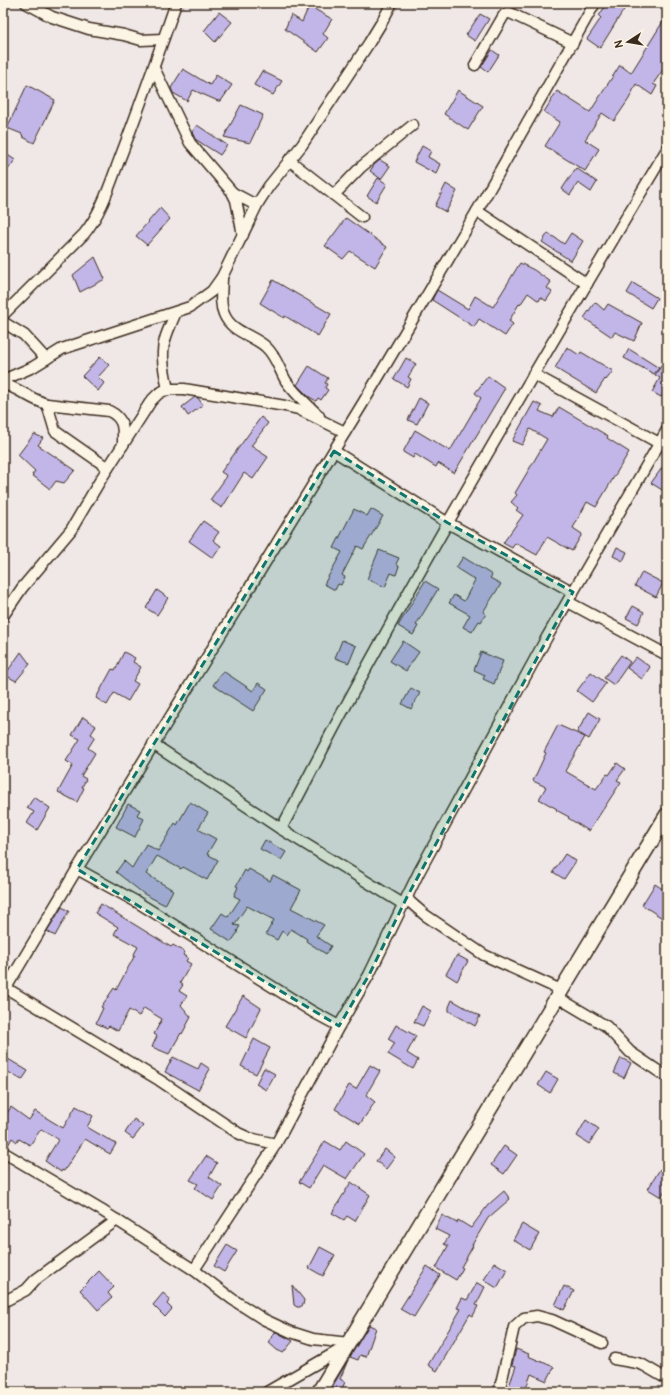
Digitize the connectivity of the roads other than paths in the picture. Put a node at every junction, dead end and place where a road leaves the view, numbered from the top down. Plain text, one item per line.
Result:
1 (26, 3) edge
2 (176, 3) edge
3 (392, 3) edge
4 (595, 3) edge
5 (164, 39) junction
6 (573, 43) junction
7 (475, 65) dead end
8 (154, 68) junction
9 (413, 125) dead end
10 (667, 149) edge
11 (290, 160) junction
12 (233, 193) junction
13 (334, 195) junction
14 (258, 203) junction
15 (477, 211) junction
16 (362, 217) dead end
17 (243, 235) junction
18 (222, 277) junction
19 (587, 284) junction
20 (176, 312) junction
21 (3, 315) edge
22 (3, 322) edge
23 (46, 358) junction
24 (533, 374) junction
25 (3, 380) edge
26 (3, 384) edge
27 (168, 390) junction
28 (47, 404) junction
29 (325, 422) junction
30 (667, 430) edge
31 (345, 432) junction
32 (659, 443) junction
33 (123, 445) junction
34 (334, 451) junction
35 (108, 468) junction
36 (448, 523) junction
37 (573, 592) junction
38 (568, 602) junction
39 (4, 613) edge
40 (667, 655) edge
41 (153, 744) junction
42 (667, 815) edge
43 (281, 829) junction
44 (76, 869) junction
45 (405, 901) junction
46 (5, 990) edge
47 (559, 993) junction
48 (339, 1026) junction
49 (667, 1077) edge
50 (276, 1144) junction
51 (3, 1152) edge
52 (117, 1220) junction
53 (194, 1270) junction
54 (3, 1302) edge
55 (602, 1343) dead end
56 (347, 1345) junction
57 (614, 1359) dead end
58 (667, 1380) edge
59 (267, 1392) edge
60 (319, 1392) edge
61 (499, 1392) edge

1 - 5 street
2 - 5 street
3 - 11 street
4 - 6 street
5 - 8 street
6 - 7 street
6 - 15 street
8 - 12 street
8 - 21 street
9 - 13 street
10 - 19 street
11 - 13 street
11 - 14 street
12 - 14 street
12 - 17 street
13 - 16 street
14 - 17 street
15 - 19 street
15 - 31 street
17 - 18 street
18 - 20 street
18 - 29 street
19 - 24 street
20 - 23 street
20 - 27 street
22 - 23 street
23 - 25 street
24 - 32 street
24 - 36 street
26 - 28 street
27 - 29 street
27 - 33 street
28 - 33 street
28 - 35 street
29 - 31 street
30 - 32 street
31 - 34 street
32 - 37 street
33 - 35 street
34 - 36 street
34 - 41 street
35 - 39 street
36 - 37 street
36 - 43 street
37 - 38 street
38 - 40 street
38 - 45 street
41 - 43 street
41 - 44 street
42 - 47 main road
43 - 45 street
44 - 46 street
44 - 48 street
45 - 47 street
45 - 48 street
46 - 50 street
47 - 49 street
47 - 56 main road
48 - 50 street
50 - 53 street
51 - 52 street
52 - 53 street
52 - 54 street
53 - 56 street
55 - 61 street
56 - 59 street
56 - 60 main road
57 - 58 street

